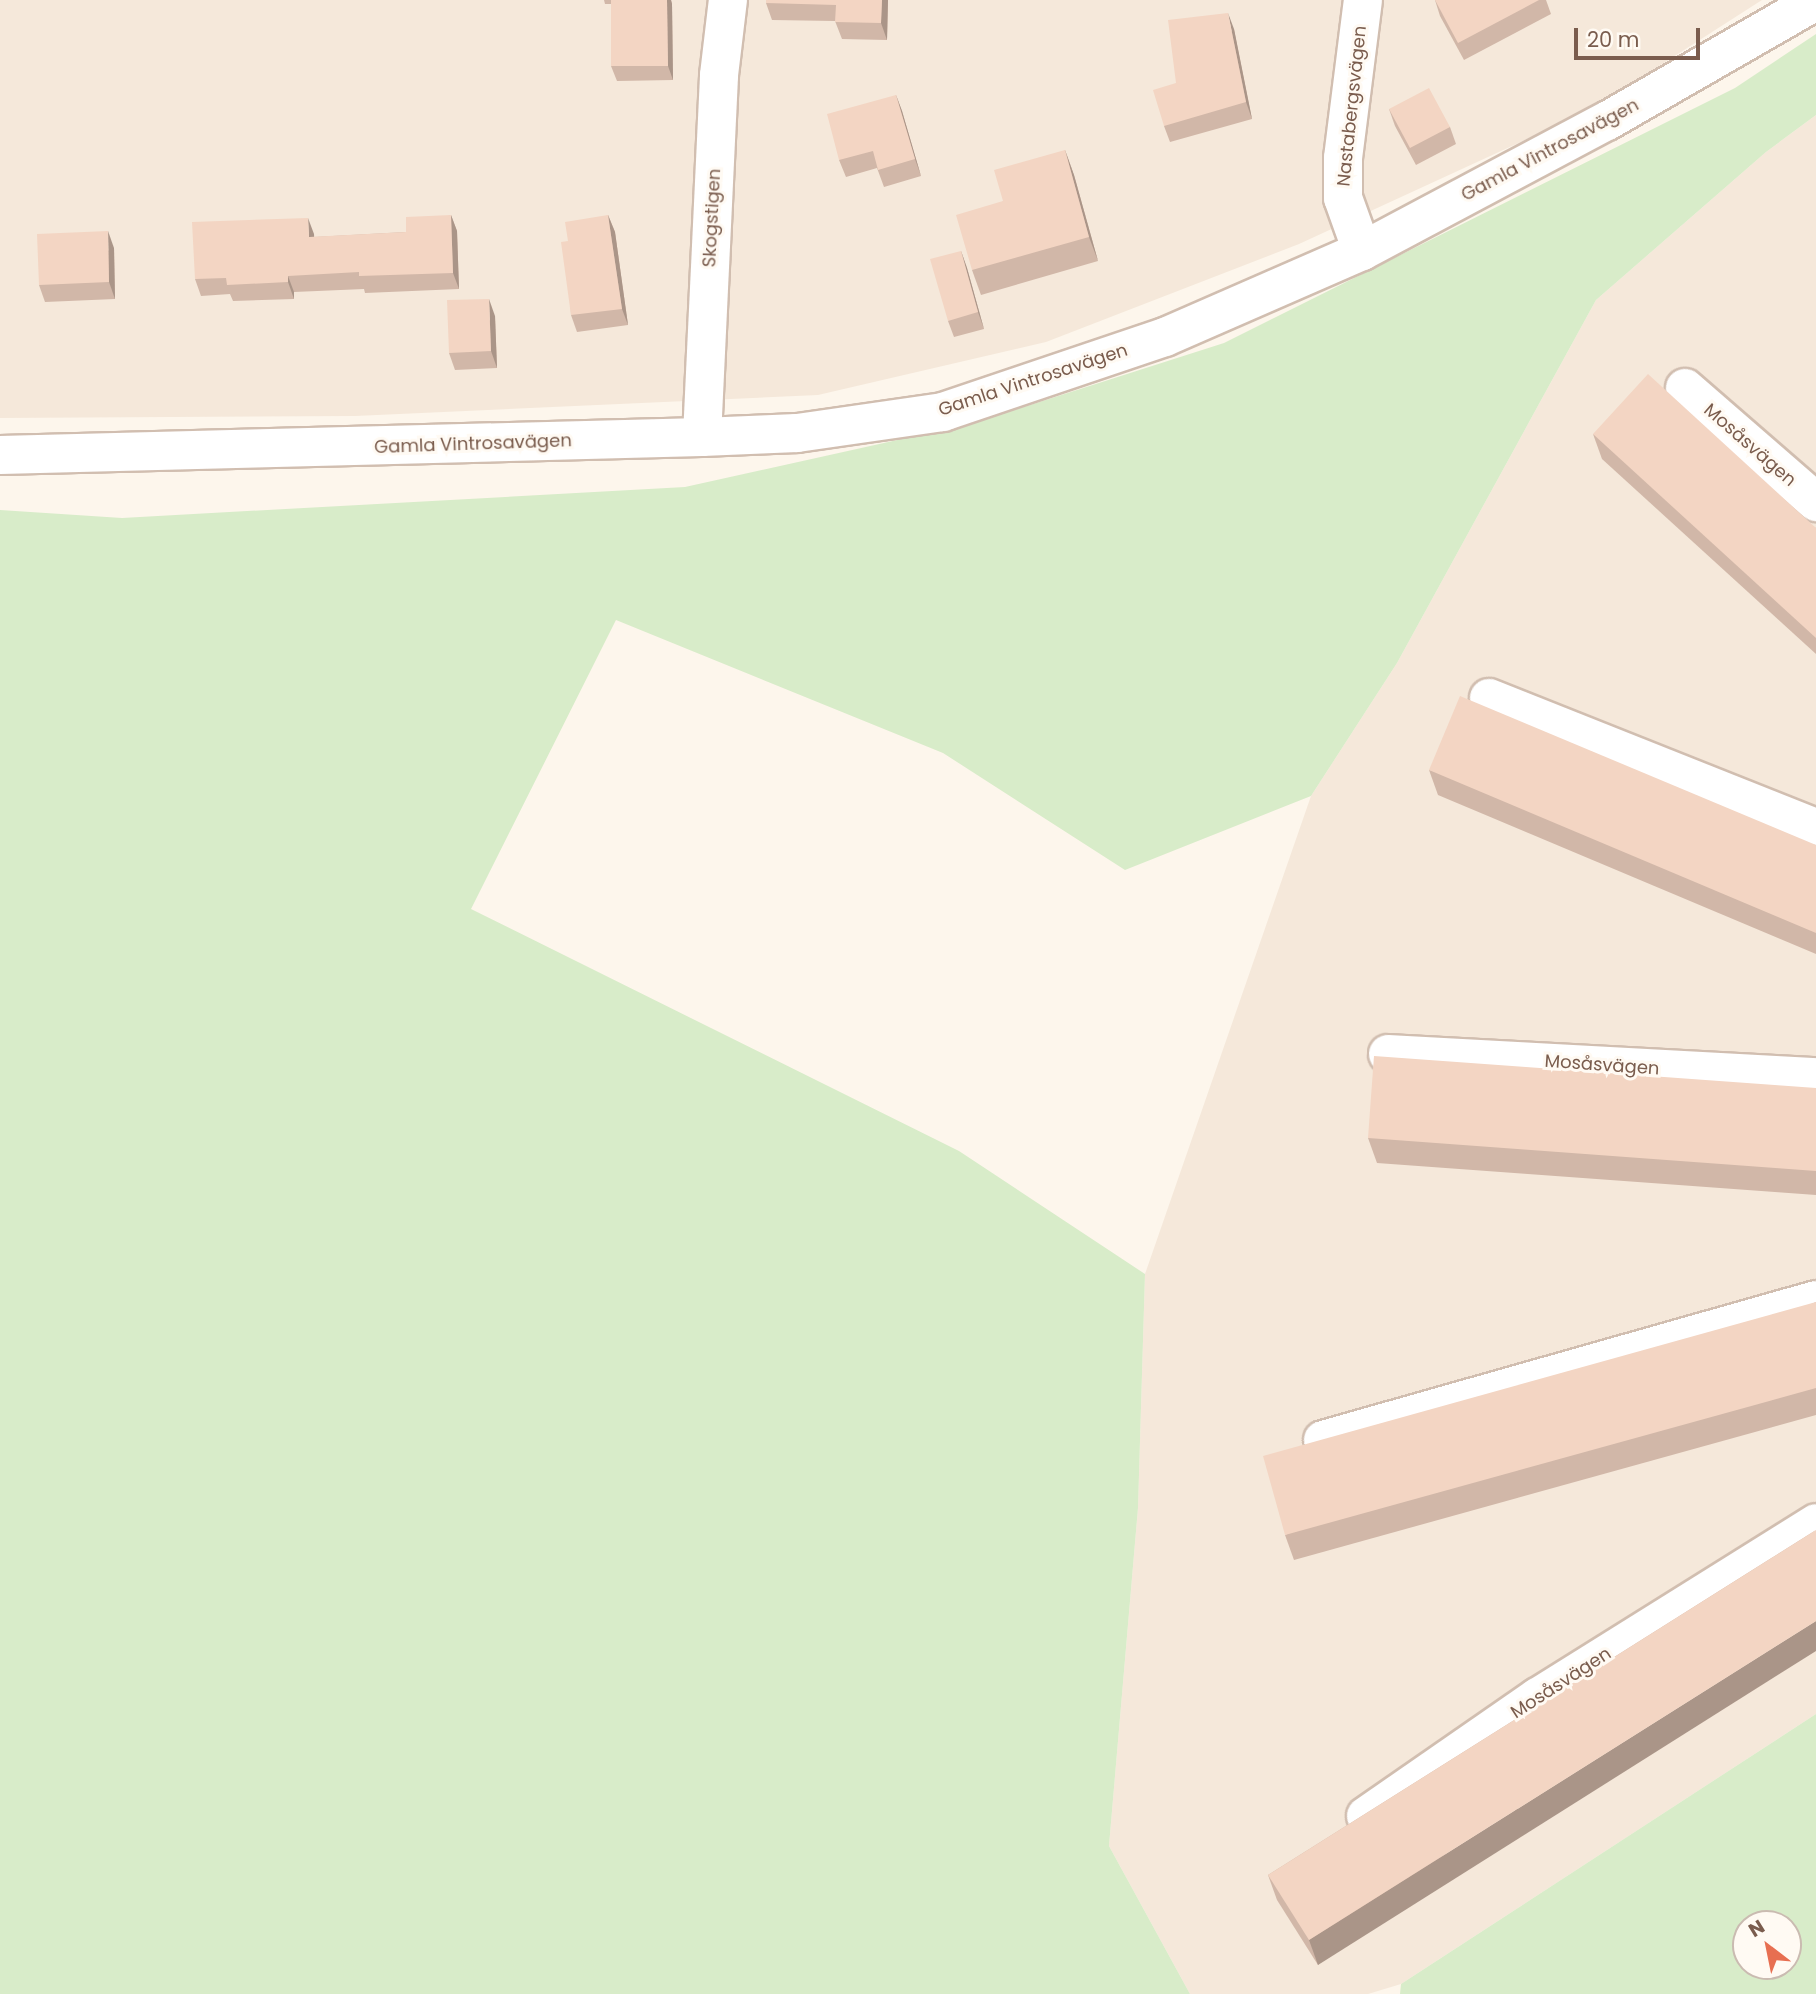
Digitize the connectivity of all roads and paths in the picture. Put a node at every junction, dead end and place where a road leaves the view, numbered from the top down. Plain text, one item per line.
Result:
1 (728, 0) edge
2 (1363, 0) edge
3 (1816, 1) edge
4 (1362, 251) junction
5 (1685, 388) dead end
6 (702, 437) junction
7 (0, 455) edge
8 (1816, 502) edge
9 (1489, 698) dead end
10 (1816, 828) edge
11 (1388, 1054) edge
12 (1816, 1077) edge
13 (1816, 1300) edge
14 (1292, 1450) edge
15 (1816, 1523) edge
16 (1335, 1838) edge

1 - 6 street, Skogstigen
2 - 4 street, Nastabergsvägen
3 - 4 street, Gamla Vintrosavägen
4 - 6 street, Gamla Vintrosavägen
5 - 8 street, Mosåsvägen
6 - 7 street, Gamla Vintrosavägen
9 - 10 street
11 - 12 street, Mosåsvägen
13 - 14 street
15 - 16 street, Mosåsvägen

